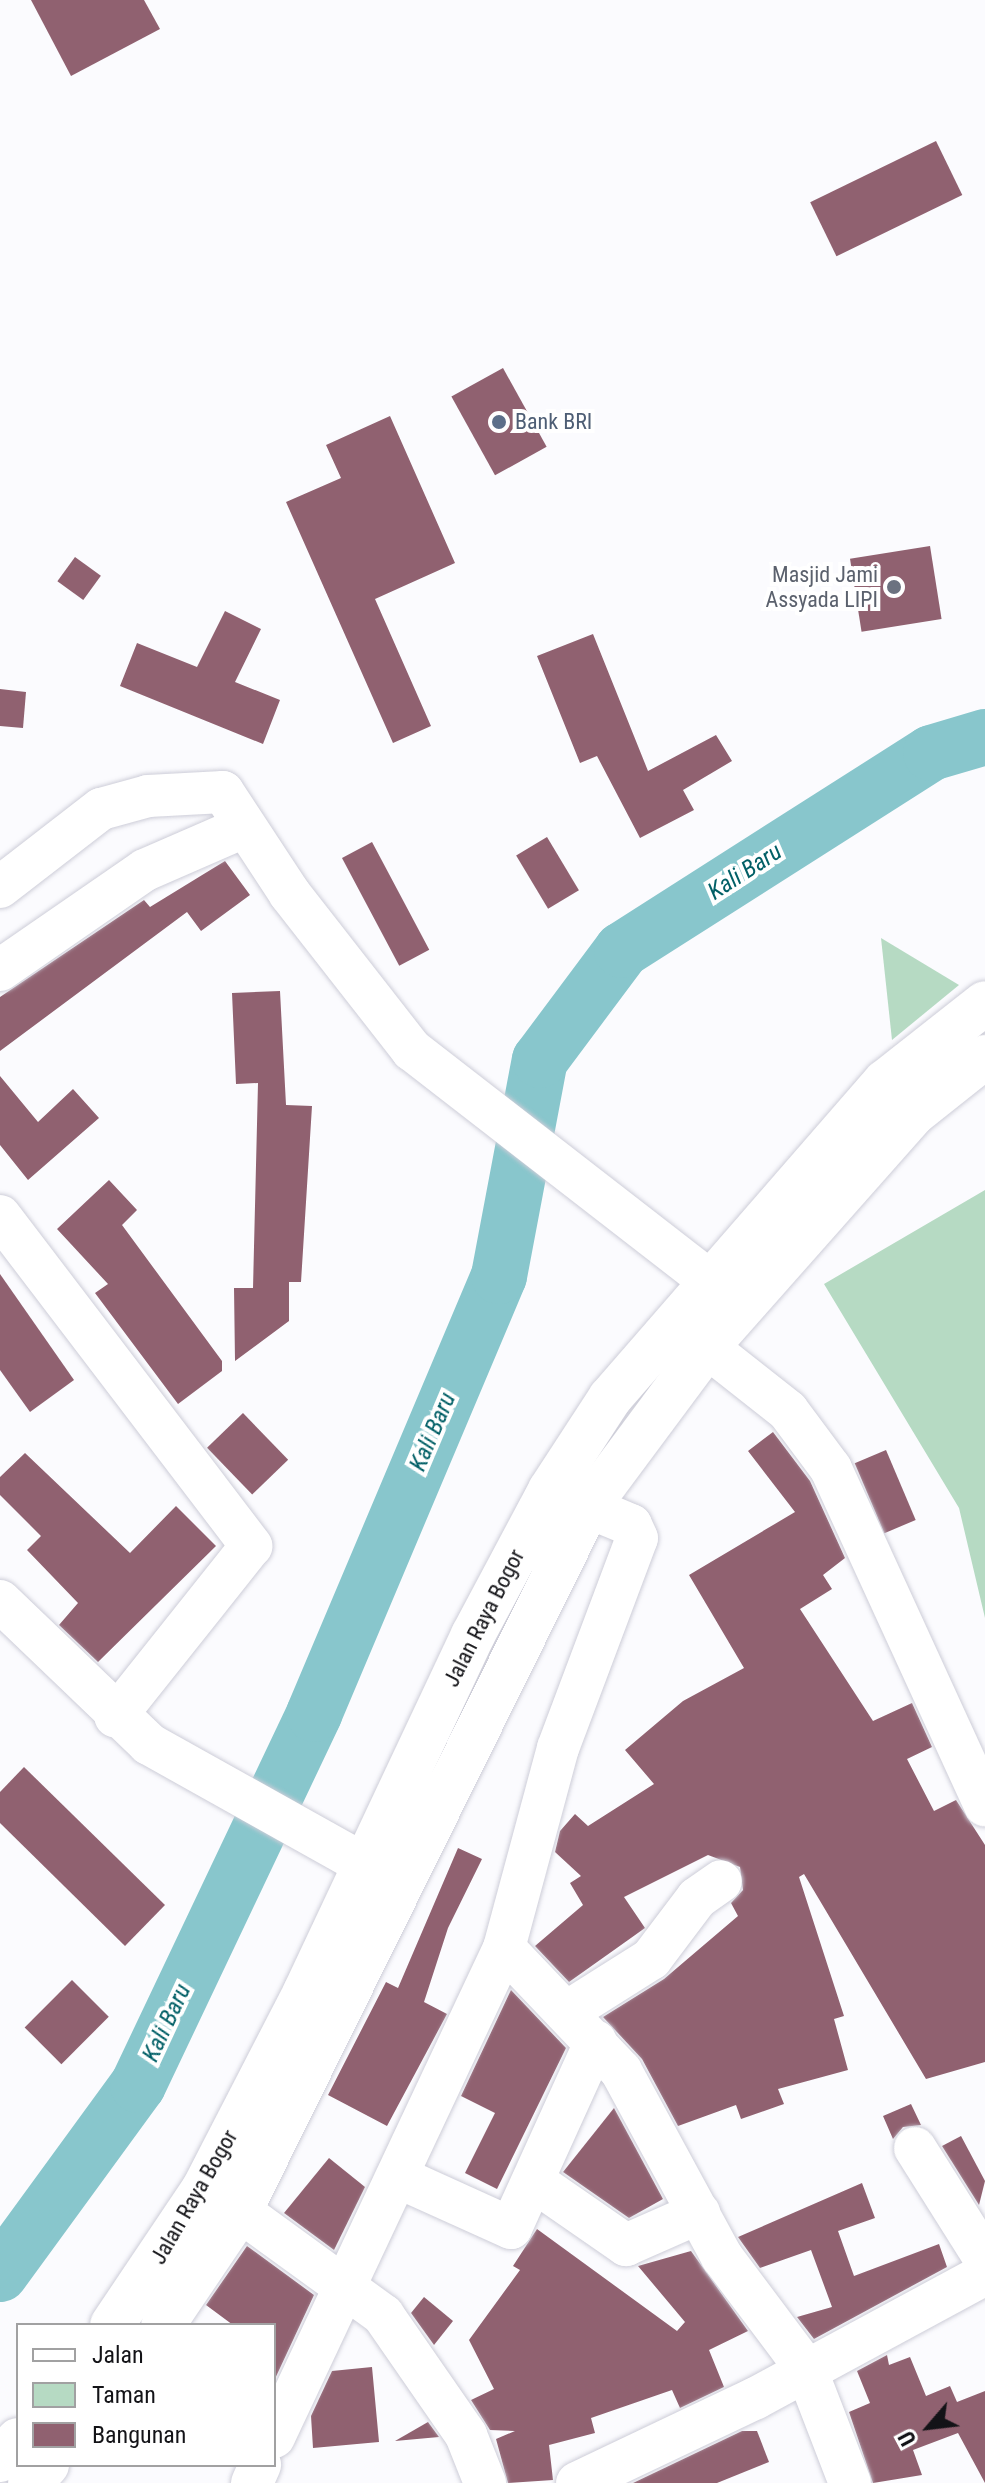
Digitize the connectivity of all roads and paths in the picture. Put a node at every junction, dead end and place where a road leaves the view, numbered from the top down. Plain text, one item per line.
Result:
1 (244, 827) junction
2 (0, 887) edge
3 (0, 970) edge
4 (985, 1003) edge
5 (985, 1057) edge
6 (0, 1216) edge
7 (707, 1279) junction
8 (707, 1347) junction
9 (588, 1507) junction
10 (0, 1601) edge
11 (115, 1717) junction
12 (985, 1805) edge
13 (381, 1874) junction
14 (721, 1881) dead end
15 (504, 1948) junction
16 (583, 2026) junction
17 (915, 2148) dead end
18 (398, 2177) junction
19 (535, 2182) junction
20 (240, 2211) junction
21 (699, 2213) junction
22 (985, 2259) edge
23 (985, 2274) edge
24 (345, 2291) junction
25 (113, 2323) edge
26 (164, 2323) edge
27 (806, 2369) junction
28 (276, 2433) edge
29 (16, 2442) edge
30 (0, 2460) edge
31 (45, 2467) edge
32 (591, 2482) edge
33 (30, 2483) edge
34 (485, 2483) edge
35 (850, 2483) edge

1 - 2 street
1 - 3 street
1 - 7 street
4 - 7 highway, Jalan Raya Bogor
5 - 8 highway, Jalan Raya Bogor
6 - 11 street
7 - 13 highway, Jalan Raya Bogor
8 - 9 highway, Jalan Raya Bogor
8 - 12 street
9 - 13 highway, Jalan Raya Bogor
9 - 15 street
10 - 11 street
11 - 13 street
13 - 20 highway, Jalan Raya Bogor
13 - 25 highway, Jalan Raya Bogor
14 - 16 street
15 - 16 street
15 - 18 street
16 - 19 street
16 - 21 street
17 - 22 street
18 - 19 street
18 - 24 street
19 - 21 street
20 - 24 street
20 - 26 highway, Jalan Raya Bogor
21 - 27 street
23 - 27 street
24 - 28 street
24 - 34 street
27 - 32 street
27 - 35 street
29 - 30 highway
31 - 33 highway

